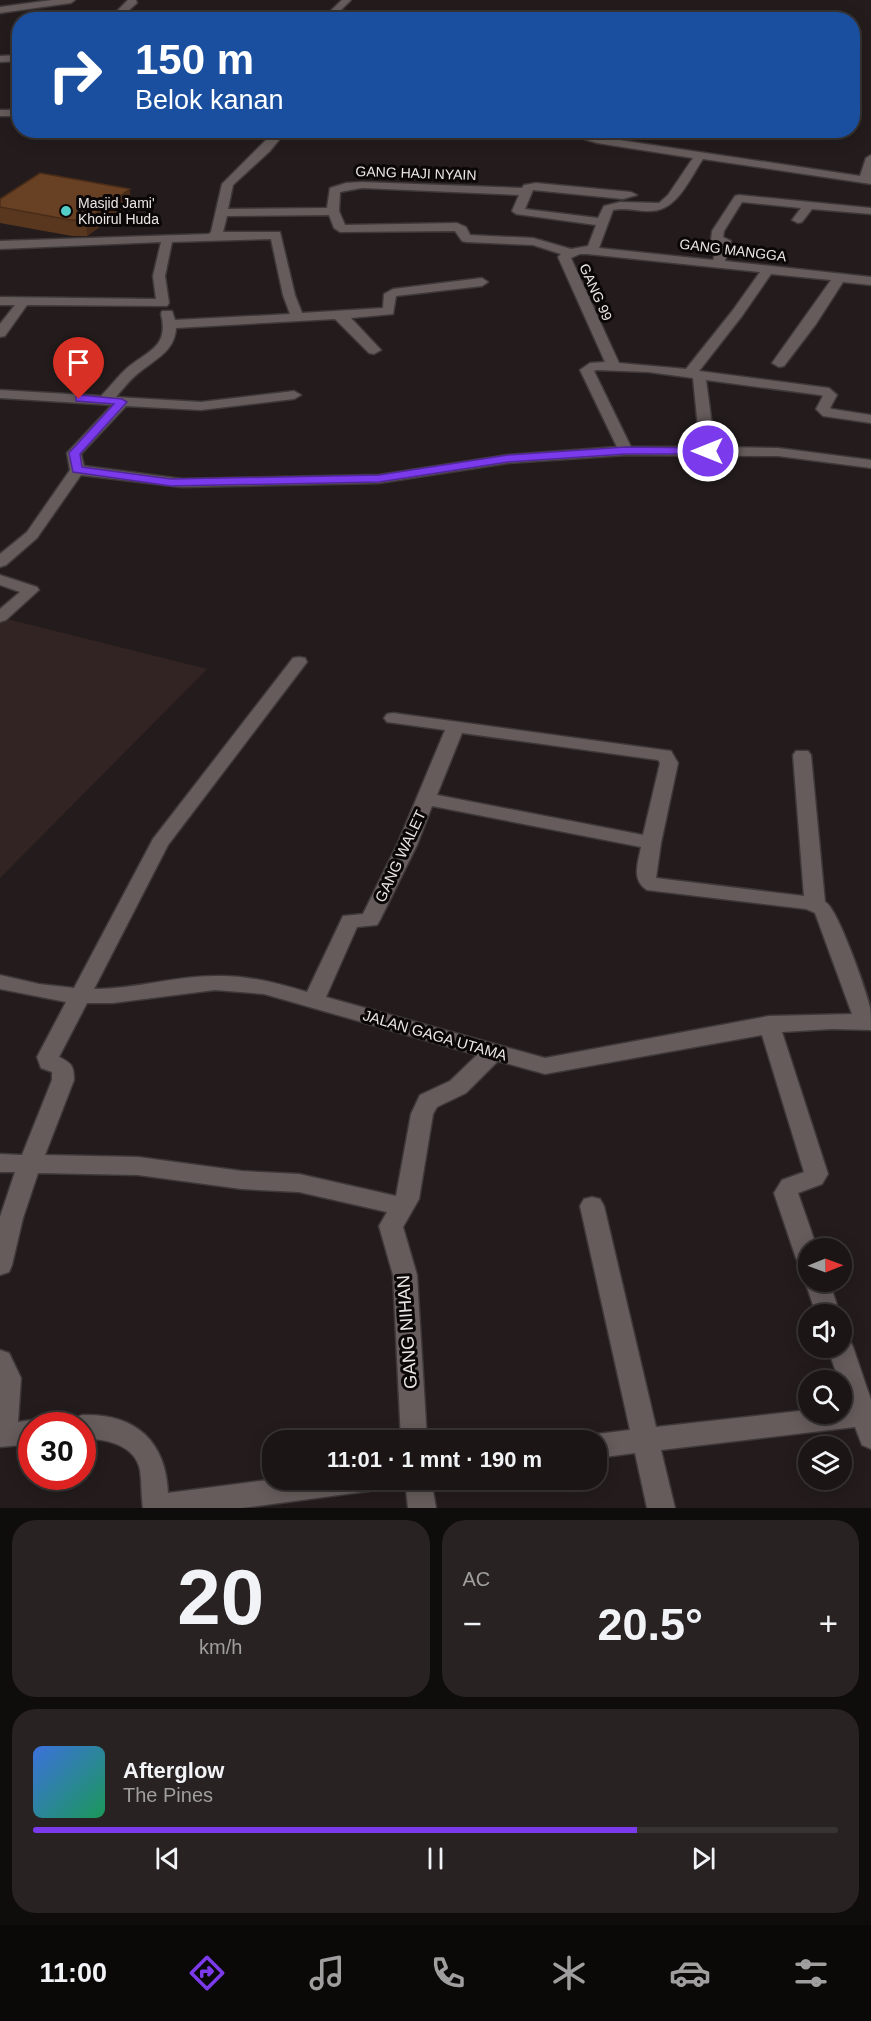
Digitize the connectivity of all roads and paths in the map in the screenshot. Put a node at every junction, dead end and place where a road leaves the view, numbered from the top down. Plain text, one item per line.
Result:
1 (71, 0) edge
2 (132, 0) edge
3 (347, 0) edge
4 (0, 10) edge
5 (121, 12) edge
6 (334, 12) edge
7 (275, 138) edge
8 (591, 138) edge
9 (700, 155) junction
10 (871, 158) edge
11 (867, 180) edge
12 (526, 192) junction
13 (620, 201) junction
14 (809, 205) junction
15 (333, 211) junction
16 (871, 211) edge
17 (221, 213) junction
18 (798, 220) dead end
19 (602, 222) junction
20 (214, 236) junction
21 (168, 240) junction
22 (0, 245) edge
23 (592, 251) junction
24 (570, 253) junction
25 (718, 264) junction
26 (768, 269) junction
27 (839, 278) junction
28 (871, 281) edge
29 (482, 282) dead end
30 (0, 301) edge
31 (24, 301) junction
32 (163, 303) junction
33 (336, 315) junction
34 (297, 316) junction
35 (171, 324) junction
36 (0, 333) edge
37 (374, 350) dead end
38 (779, 363) dead end
39 (614, 367) junction
40 (694, 374) junction
41 (0, 394) edge
42 (294, 395) dead end
43 (105, 400) junction
44 (122, 402) junction
45 (871, 419) edge
46 (626, 451) junction
47 (708, 451) junction
48 (871, 464) edge
49 (76, 470) junction
50 (0, 562) edge
51 (0, 580) edge
52 (0, 617) edge
53 (299, 662) dead end
54 (393, 718) dead end
55 (455, 727) junction
56 (802, 755) dead end
57 (426, 799) junction
58 (651, 843) junction
59 (815, 905) junction
60 (0, 982) edge
61 (80, 996) junction
62 (314, 1000) junction
63 (868, 1022) edge
64 (769, 1024) junction
65 (494, 1052) junction
66 (0, 1163) edge
67 (30, 1164) junction
68 (592, 1206) dead end
69 (404, 1207) junction
70 (801, 1238) edge
71 (0, 1265) edge
72 (844, 1358) edge
73 (0, 1361) edge
74 (869, 1422) edge
75 (96, 1428) edge
76 (413, 1430) edge
77 (18, 1433) edge
78 (2, 1435) edge
79 (645, 1439) junction
80 (607, 1445) edge
81 (288, 1490) edge
82 (420, 1490) edge
83 (156, 1508) edge
84 (422, 1508) edge
85 (661, 1508) edge

1 - 4 street
2 - 5 street
3 - 6 street
7 - 17 street
8 - 9 street
9 - 11 street
9 - 13 street
10 - 11 street
12 - 13 street
12 - 15 street, GANG HAJI NYAIN
12 - 19 street
13 - 19 street
14 - 16 street
14 - 18 street
14 - 25 street
15 - 17 street
15 - 24 street
17 - 20 street
19 - 23 street
20 - 21 street
20 - 34 street
21 - 22 street
21 - 32 street
23 - 24 street, GANG 99
23 - 25 street, GANG MANGGA
24 - 39 street, GANG 99
25 - 26 street, GANG MANGGA
26 - 27 street, GANG MANGGA
26 - 40 street
27 - 28 street, GANG MANGGA
27 - 38 street
29 - 33 street
30 - 31 street
31 - 32 street
31 - 36 street
32 - 35 street
33 - 34 street
33 - 37 street
34 - 35 street
35 - 43 street
39 - 40 street
39 - 46 street
40 - 45 street
40 - 47 street
41 - 43 street
42 - 44 street
43 - 44 street
44 - 49 street
46 - 47 street
46 - 49 street
47 - 48 street
49 - 50 street
51 - 52 street
53 - 61 street
54 - 55 street
55 - 57 street, GANG WALET
55 - 58 street
56 - 59 street
57 - 58 street
57 - 62 street, GANG WALET
58 - 59 street
59 - 63 street
60 - 61 street, JALAN GAGA UTAMA
61 - 62 street, JALAN GAGA UTAMA
61 - 67 street
62 - 65 street, JALAN GAGA UTAMA
63 - 64 street, JALAN GAGA UTAMA
64 - 65 street, JALAN GAGA UTAMA
64 - 70 street
65 - 69 street, GANG NIHAN
66 - 67 street
67 - 69 street
67 - 71 street
68 - 79 street
69 - 76 street, GANG NIHAN
72 - 74 street
73 - 78 street
74 - 79 street
75 - 83 street
77 - 78 street
79 - 80 street
79 - 85 street
81 - 83 street
82 - 84 street

